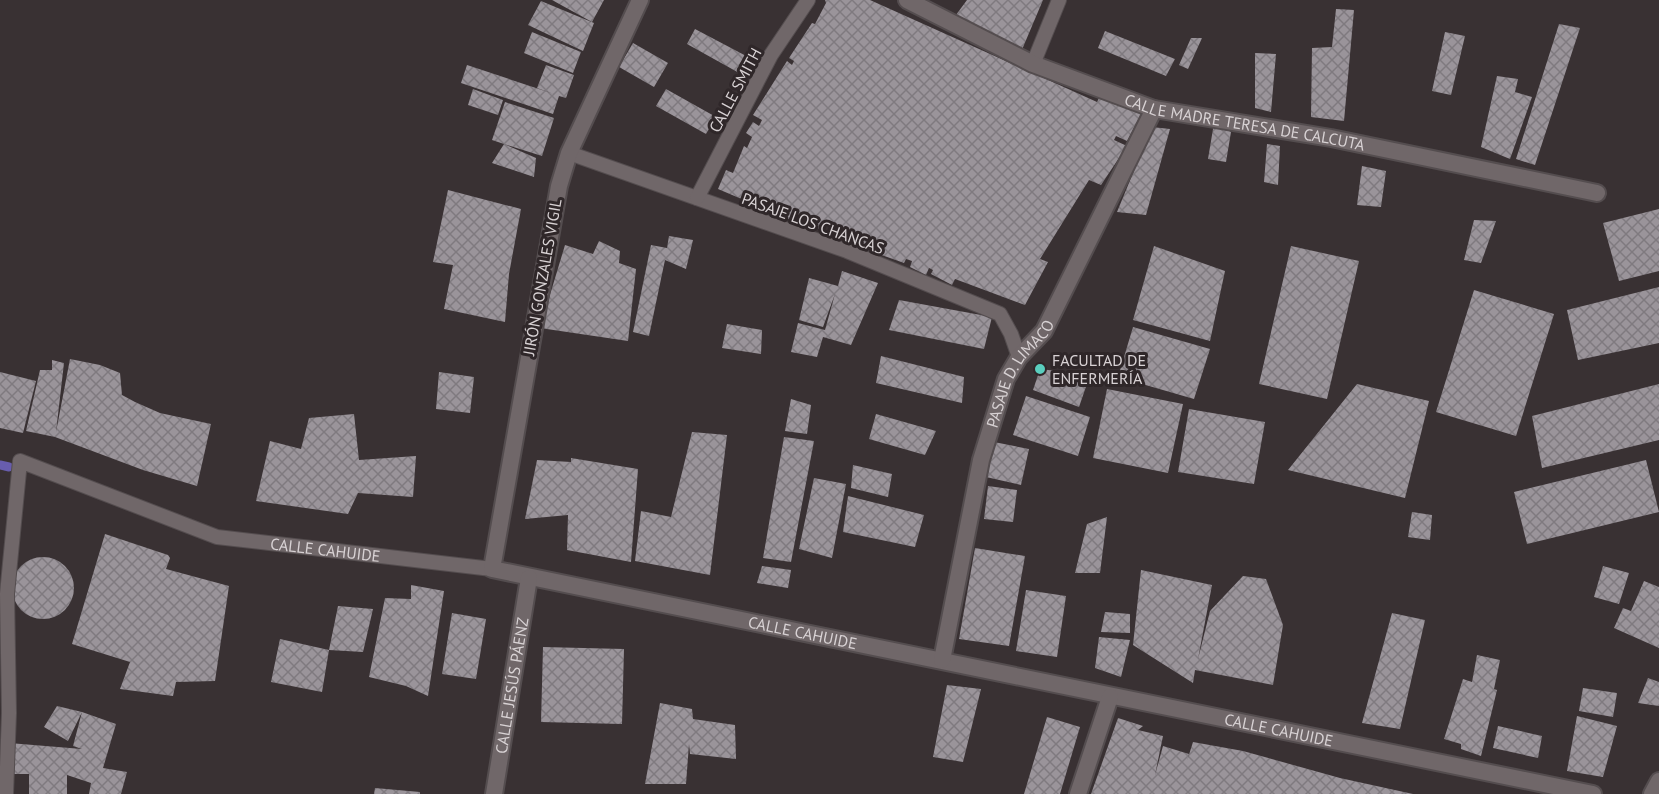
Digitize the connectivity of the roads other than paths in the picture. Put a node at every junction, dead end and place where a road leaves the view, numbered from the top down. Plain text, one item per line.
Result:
1 (640, 0) edge
2 (808, 0) edge
3 (907, 0) edge
4 (1059, 0) edge
5 (1033, 64) junction
6 (1155, 109) junction
7 (569, 153) junction
8 (1598, 193) dead end
9 (697, 198) junction
10 (1019, 357) junction
11 (492, 569) junction
12 (529, 578) junction
13 (942, 660) junction
14 (1110, 697) junction
15 (1659, 781) edge
16 (6, 794) edge
17 (494, 794) edge
18 (1078, 794) edge
19 (1593, 794) edge
20 (1652, 794) edge

1 - 7 street, JIRÓN GONZALES VIGIL
2 - 9 lane, CALLE SMITH
3 - 5 street, CALLE MADRE TERESA DE CALCUTA
4 - 5 lane
5 - 6 street, CALLE MADRE TERESA DE CALCUTA
6 - 8 street, CALLE MADRE TERESA DE CALCUTA
6 - 10 street, PASAJE D. LIMACO
7 - 9 lane, PASAJE LOS CHANCAS
7 - 11 street, JIRÓN GONZALES VIGIL
9 - 10 lane, PASAJE LOS CHANCAS
10 - 13 street, PASAJE D. LIMACO
11 - 12 street, CALLE CAHUIDE
11 - 16 lane, CALLE CAHUIDE
12 - 13 street, CALLE CAHUIDE
12 - 17 street, CALLE JESÚS PÁENZ
13 - 14 street, CALLE CAHUIDE
14 - 18 street
14 - 19 street, CALLE CAHUIDE
15 - 20 street

